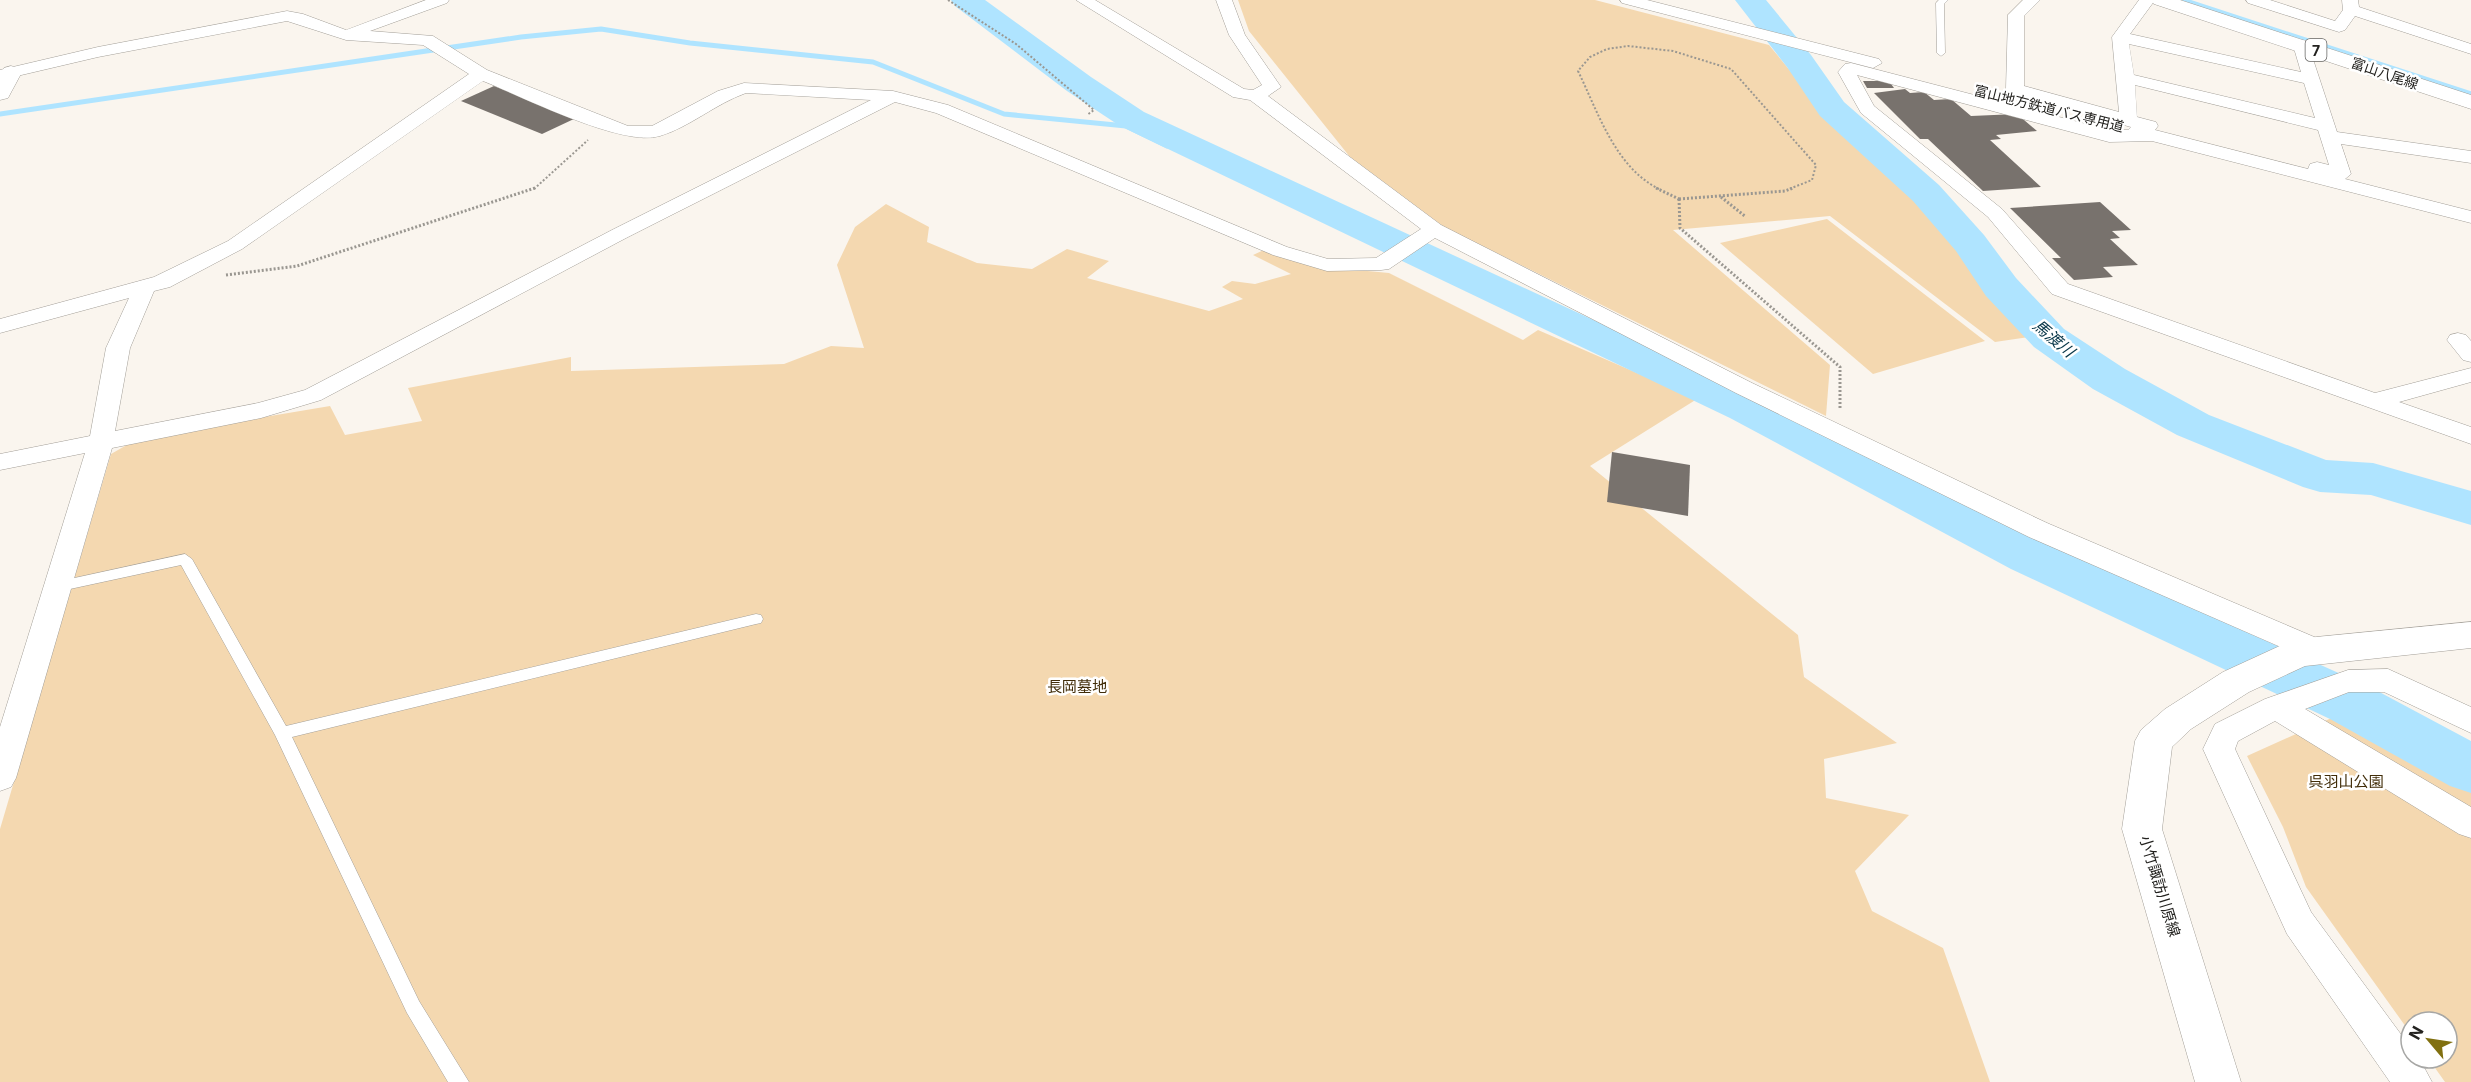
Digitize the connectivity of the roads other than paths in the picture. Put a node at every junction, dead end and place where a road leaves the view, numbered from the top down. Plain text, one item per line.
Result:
1 (441, 0) edge
2 (1084, 0) edge
3 (1224, 0) edge
4 (1628, 0) edge
5 (1944, 0) edge
6 (2032, 0) edge
7 (2147, 0) edge
8 (2161, 0) edge
9 (2254, 0) edge
10 (2351, 5) edge
11 (346, 35) junction
12 (2120, 37) junction
13 (2301, 45) junction
14 (2471, 48) edge
15 (1941, 53) dead end
16 (5, 74) edge
17 (481, 74) junction
18 (2126, 78) junction
19 (2313, 80) junction
20 (0, 93) edge
21 (893, 96) junction
22 (1256, 96) junction
23 (2466, 98) edge
24 (2128, 121) junction
25 (2328, 132) junction
26 (2153, 135) junction
27 (2471, 157) edge
28 (2471, 217) edge
29 (1427, 235) junction
30 (145, 287) junction
31 (0, 326) edge
32 (2471, 375) edge
33 (2374, 401) junction
34 (2471, 436) edge
35 (100, 442) junction
36 (0, 462) edge
37 (56, 587) junction
38 (756, 619) dead end
39 (2471, 635) edge
40 (2307, 652) junction
41 (2276, 707) junction
42 (2471, 721) edge
43 (282, 733) junction
44 (0, 778) edge
45 (2471, 824) edge
46 (459, 1082) edge
47 (2218, 1082) edge
48 (2413, 1082) edge

1 - 11 street
2 - 22 street
3 - 22 street
4 - 26 street, 富山地方鉄道バス専用道
5 - 15 lane
6 - 24 street
7 - 12 street
8 - 13 main road, 富山八尾線 / 7
9 - 10 street
10 - 14 street
11 - 16 street
11 - 17 street
12 - 18 street
12 - 19 street
13 - 19 street
13 - 23 main road, 富山八尾線 / 7
16 - 20 main road
17 - 21 street
17 - 30 street
18 - 24 street
18 - 25 street
19 - 25 street
21 - 29 street
21 - 35 street
22 - 29 street
24 - 25 street
25 - 27 street
26 - 28 street, 富山地方鉄道バス専用道
26 - 33 street
29 - 40 street
30 - 31 street
30 - 35 street
32 - 33 street
33 - 34 street
35 - 36 street
35 - 37 street
37 - 43 lane
37 - 44 street
38 - 43 lane
39 - 40 main road, 小竹諏訪川原線
40 - 47 main road, 小竹諏訪川原線
41 - 42 street
41 - 45 street
41 - 48 street
43 - 46 lane

